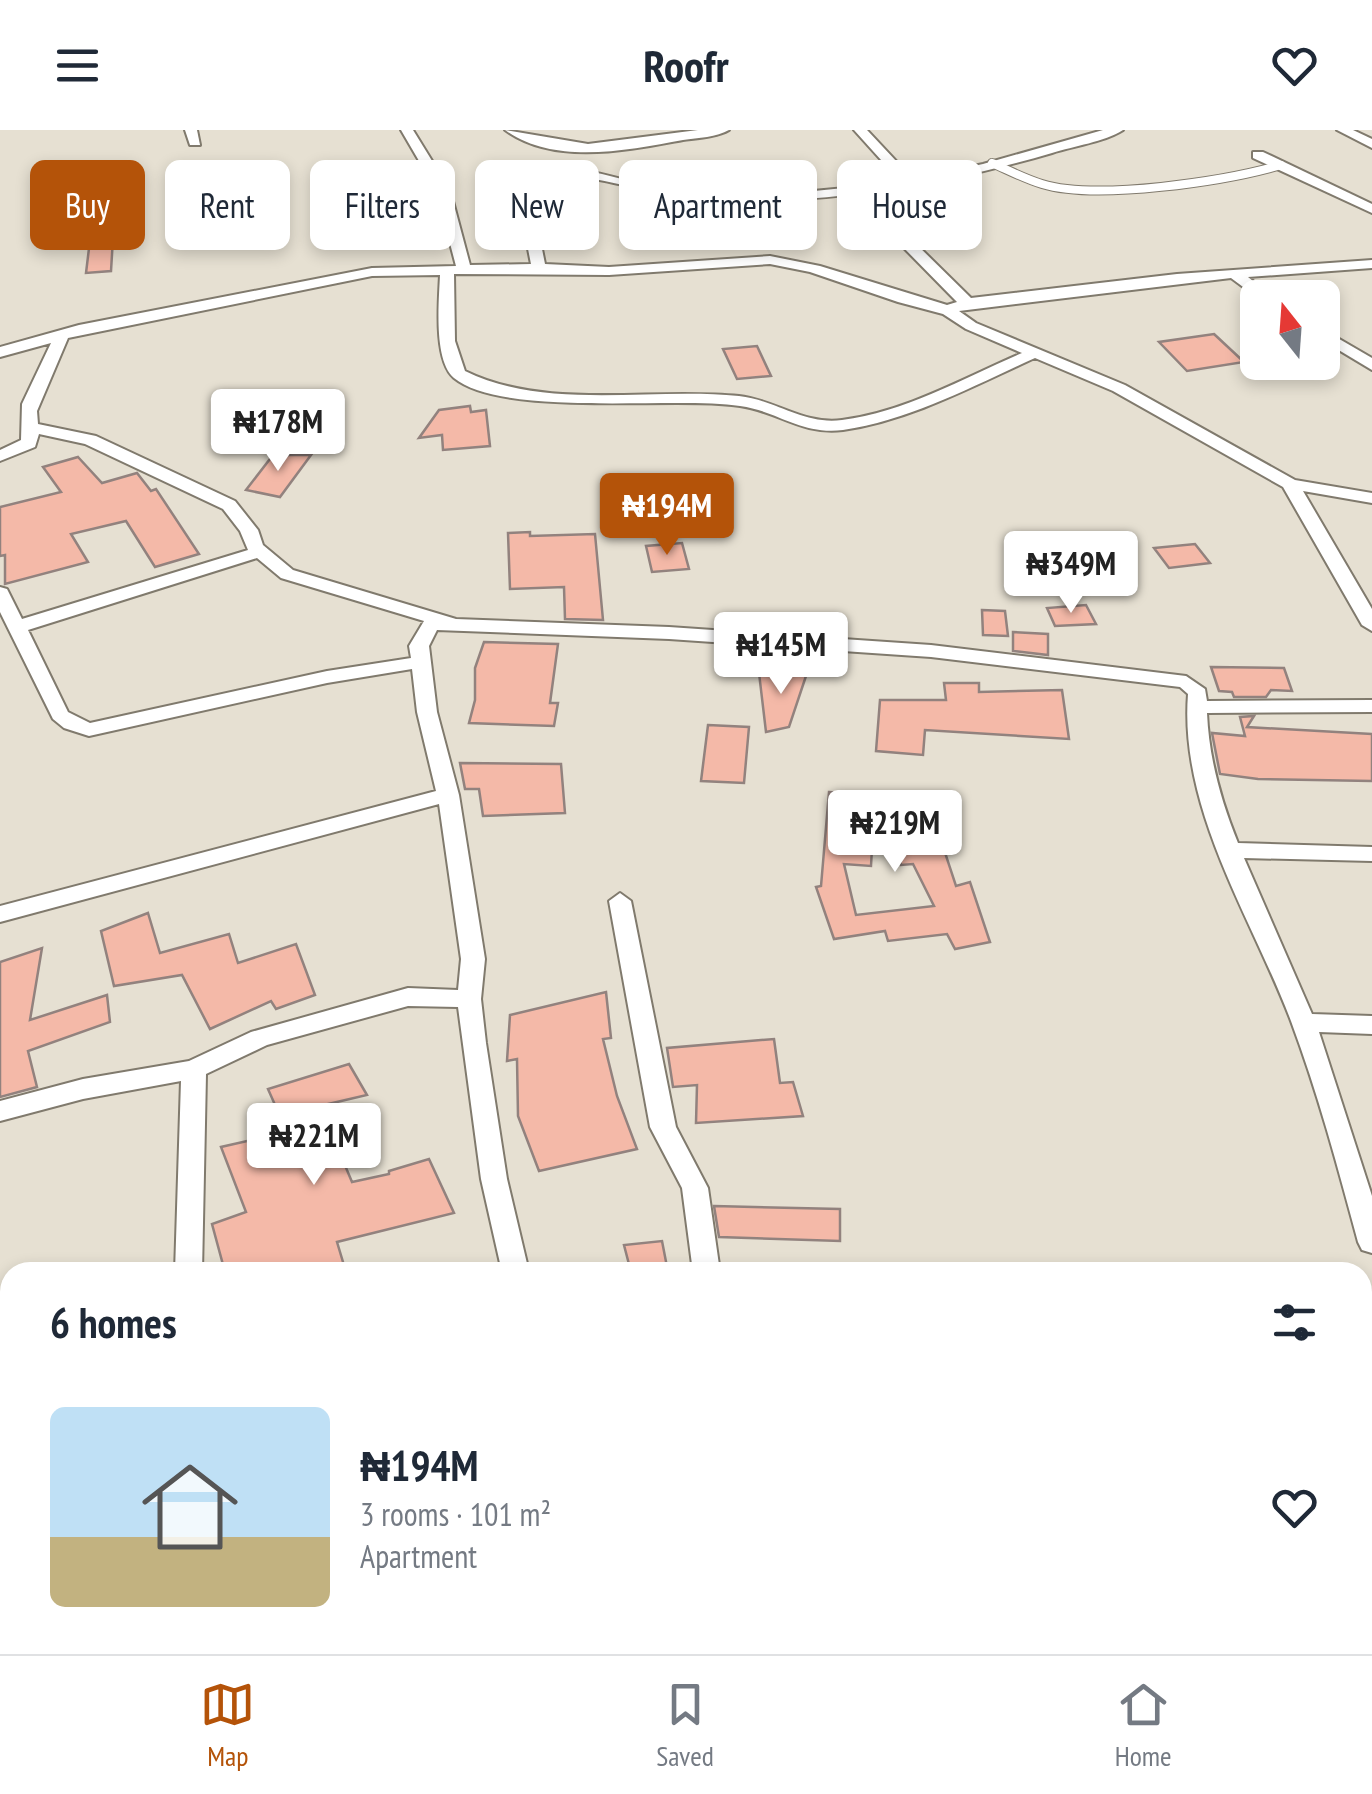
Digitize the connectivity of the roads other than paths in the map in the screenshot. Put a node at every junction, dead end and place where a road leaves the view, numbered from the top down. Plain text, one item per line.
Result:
1 (407, 130) edge
2 (511, 130) edge
3 (724, 130) edge
4 (860, 130) edge
5 (1117, 130) edge
6 (1343, 130) edge
7 (1372, 144) edge
8 (1258, 155) dead end
9 (888, 160) edge
10 (992, 163) junction
11 (1281, 165) junction
12 (982, 166) edge
13 (837, 188) edge
14 (1372, 208) edge
15 (914, 250) edge
16 (1372, 264) edge
17 (539, 268) junction
18 (456, 270) junction
19 (1234, 274) junction
20 (1242, 280) edge
21 (967, 303) junction
22 (948, 310) junction
23 (61, 335) junction
24 (1340, 345) edge
25 (0, 352) edge
26 (1037, 352) junction
27 (1372, 365) edge
28 (34, 428) junction
29 (0, 456) edge
30 (1290, 484) junction
31 (1372, 498) edge
32 (261, 552) junction
33 (0, 594) edge
34 (449, 622) junction
35 (1372, 625) edge
36 (18, 627) junction
37 (422, 662) junction
38 (1372, 706) edge
39 (1197, 707) junction
40 (448, 795) junction
41 (1232, 850) junction
42 (1372, 854) edge
43 (620, 901) dead end
44 (0, 914) edge
45 (468, 999) junction
46 (1303, 1022) junction
47 (1372, 1026) edge
48 (194, 1069) junction
49 (0, 1111) edge
50 (1372, 1241) edge
51 (189, 1262) edge
52 (514, 1262) edge
53 (706, 1262) edge

1 - 18 street
2 - 3 street
4 - 9 street
5 - 10 street
6 - 7 street
8 - 11 street
10 - 11 lane
10 - 12 street
11 - 14 street
13 - 17 street
15 - 21 street
16 - 19 street
17 - 18 street
17 - 22 street
18 - 23 street
18 - 26 street
19 - 20 street
19 - 21 street
21 - 22 street
22 - 26 street
23 - 25 street
23 - 28 street
24 - 27 street
26 - 30 street
28 - 29 street
28 - 32 street
30 - 31 street
30 - 35 street
32 - 34 street
32 - 36 street
33 - 36 street
34 - 37 street
34 - 39 street
36 - 37 street
37 - 40 street
38 - 39 street
39 - 41 street
40 - 44 street
40 - 45 street
41 - 42 street
41 - 46 street
43 - 53 street
45 - 48 street
45 - 52 street
46 - 47 street
46 - 50 street
48 - 49 street
48 - 51 street

